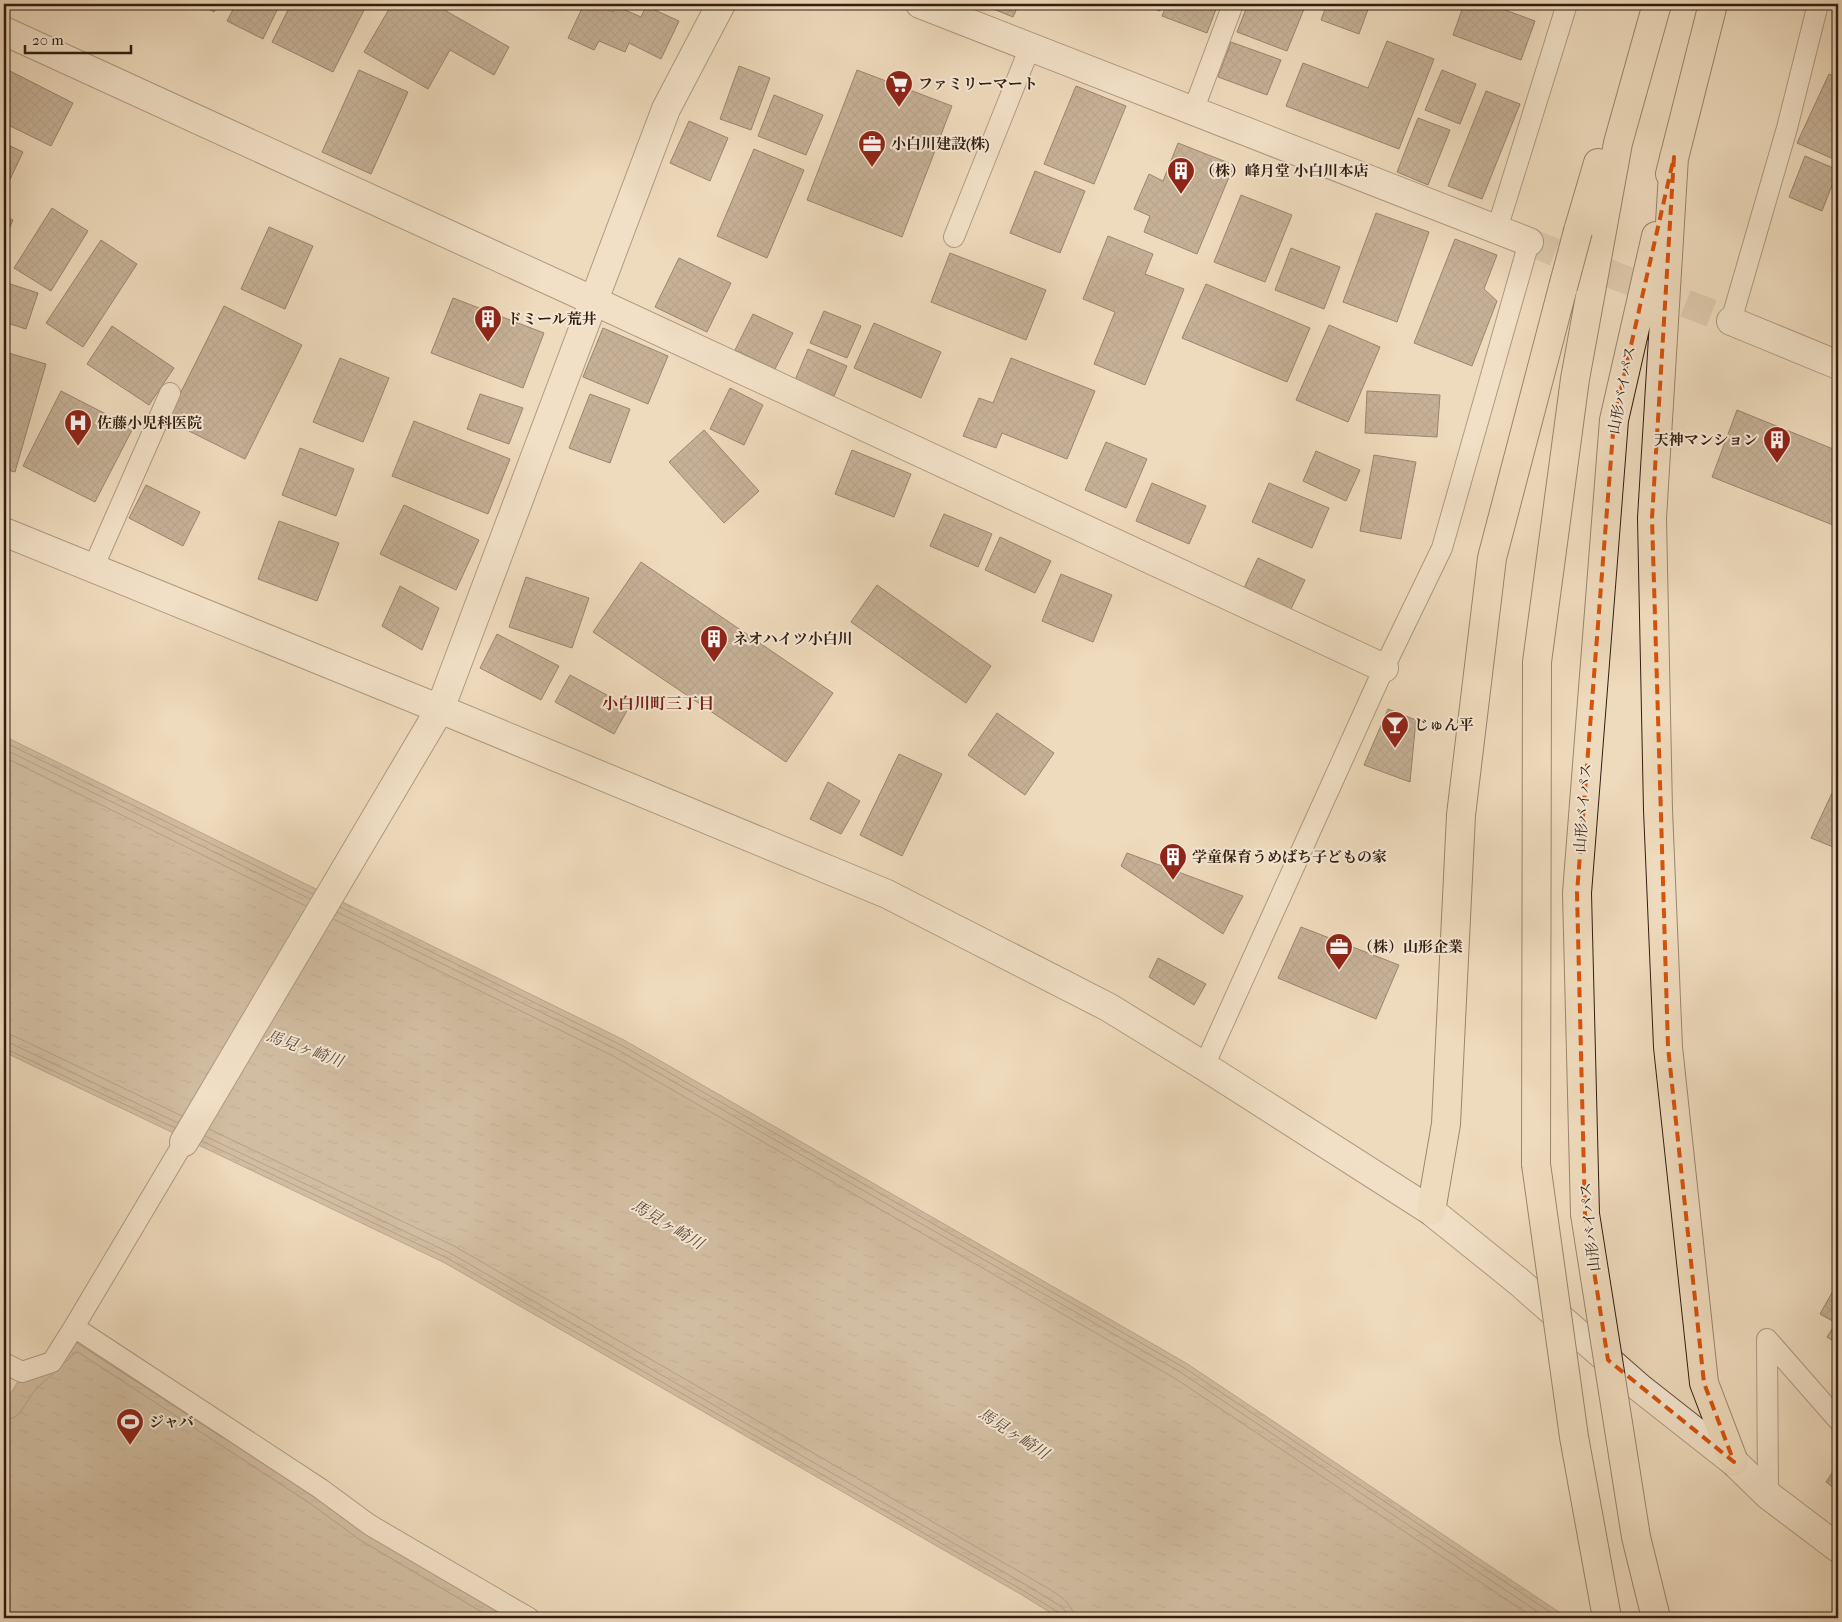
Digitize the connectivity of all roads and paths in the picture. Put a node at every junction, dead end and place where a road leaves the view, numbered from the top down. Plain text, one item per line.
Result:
1 (721, 4) edge
2 (920, 4) edge
3 (1233, 4) edge
4 (1567, 4) edge
5 (1643, 4) edge
6 (1657, 4) edge
7 (1713, 4) edge
8 (1818, 4) edge
9 (4, 31) edge
10 (1030, 47) junction
11 (1193, 111) junction
12 (1674, 157) junction
13 (1497, 229) junction
14 (954, 237) dead end
15 (1529, 242) joint
16 (594, 301) junction
17 (1731, 321) joint
18 (1838, 365) edge
19 (170, 393) dead end
20 (4, 532) edge
21 (93, 568) junction
22 (1384, 668) junction
23 (440, 709) junction
24 (1204, 1066) junction
25 (184, 1142) joint
26 (1431, 1211) junction
27 (74, 1328) junction
28 (4, 1363) edge
29 (1838, 1420) edge
30 (1734, 1462) junction
31 (1768, 1495) junction
32 (1838, 1548) edge
33 (529, 1618) edge
34 (1607, 1618) edge
35 (1656, 1618) edge

1 - 16 street
2 - 10 street
3 - 11 lane
4 - 13 lane
5 - 26 highway, bridge
6 - 34 highway, bridge
7 - 12 highway, 山形バイパス
8 - 17 lane
9 - 16 street
10 - 11 street
10 - 14 lane
11 - 13 street
12 - 30 highway
12 - 35 highway, 山形バイパス, bridge
13 - 15 street
15 - 22 lane
16 - 22 street
16 - 23 street
17 - 18 street
19 - 21 lane
20 - 21 street
21 - 23 street
22 - 24 lane
23 - 24 street
23 - 25 street
24 - 26 street
25 - 27 lane
26 - 30 street
27 - 28 lane
27 - 33 lane
29 - 31 lane
30 - 31 street
31 - 32 street

